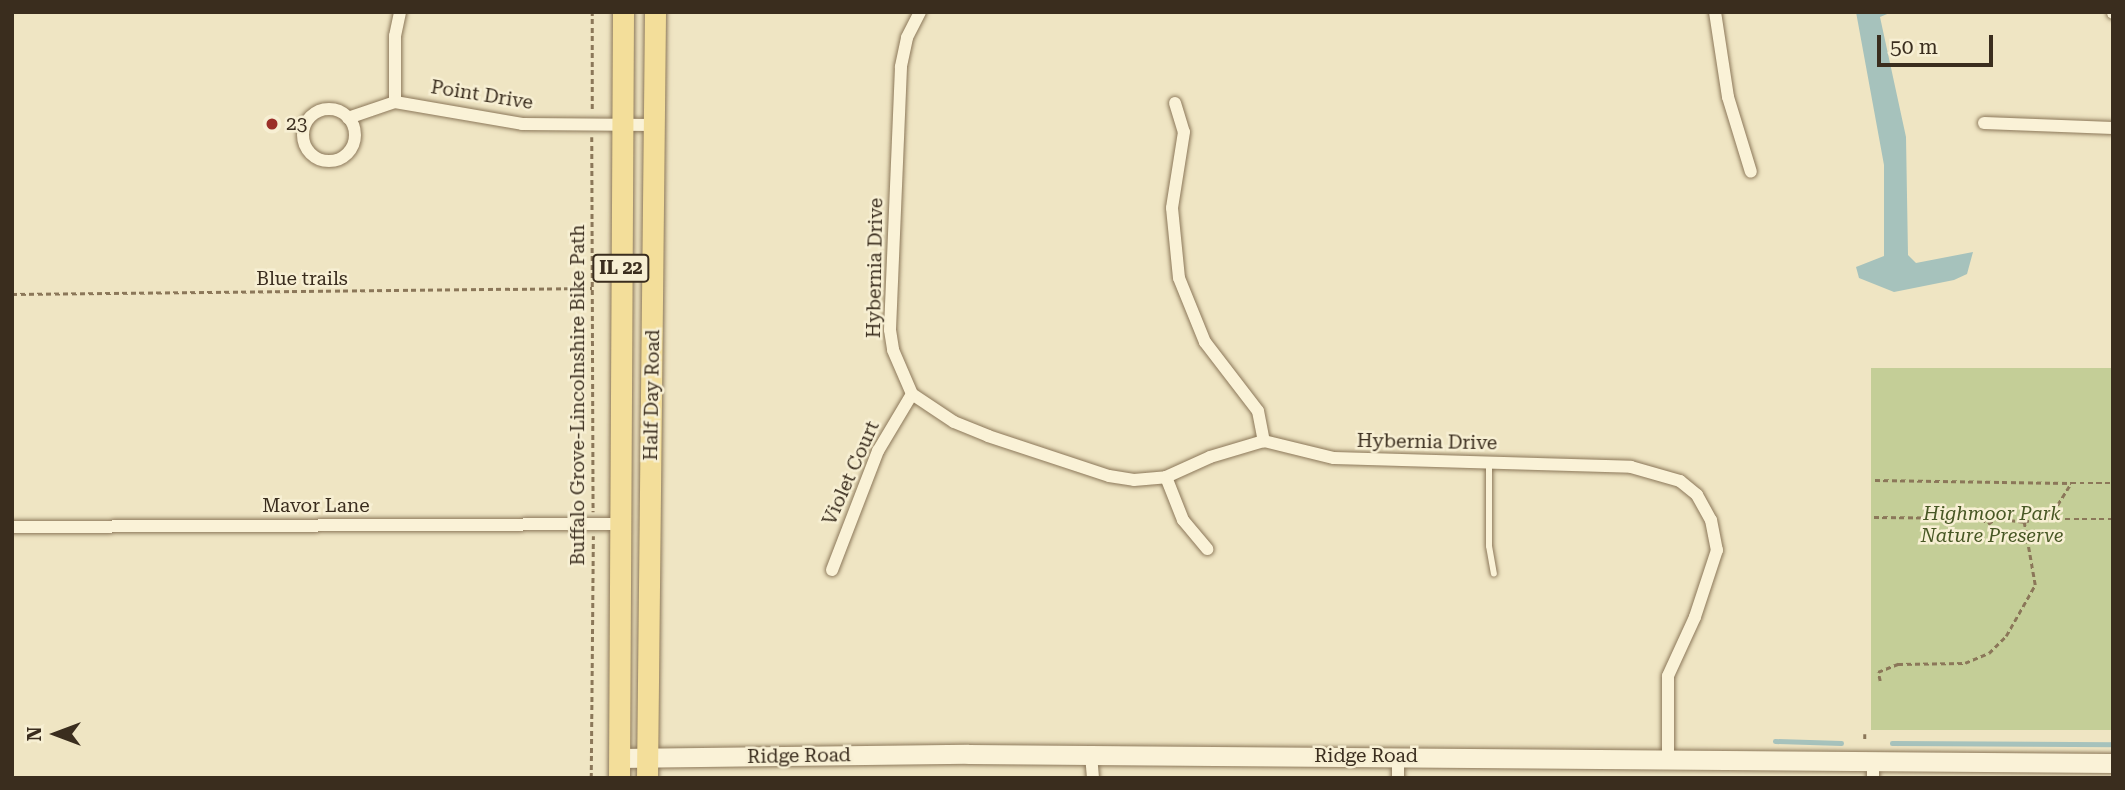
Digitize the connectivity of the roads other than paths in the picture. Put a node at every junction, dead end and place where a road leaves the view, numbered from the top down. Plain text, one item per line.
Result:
1 (400, 12) edge
2 (624, 12) edge
3 (654, 12) edge
4 (920, 12) edge
5 (1715, 12) edge
6 (395, 102) junction
7 (1175, 103) dead end
8 (348, 118) junction
9 (1984, 123) dead end
10 (623, 125) junction
11 (654, 125) junction
12 (2113, 128) edge
13 (1751, 172) dead end
14 (912, 394) junction
15 (1264, 442) junction
16 (1489, 462) junction
17 (1166, 477) junction
18 (619, 524) junction
19 (12, 527) edge
20 (1207, 549) dead end
21 (832, 570) dead end
22 (1494, 574) dead end
23 (1091, 755) junction
24 (1398, 757) junction
25 (1668, 758) junction
26 (2113, 763) edge
27 (619, 768) edge
28 (647, 768) edge
29 (1873, 769) edge
30 (1093, 778) edge
31 (1398, 778) edge

1 - 6 street
2 - 10 main road, Half Day Road / IL 22
3 - 11 main road, Half Day Road / IL 22
4 - 14 street, Hybernia Drive
5 - 13 street
6 - 8 street, Point Drive
6 - 10 street, Point Drive
7 - 15 street
8 - 8 street, Point Drive
9 - 12 street
10 - 11 street, Point Drive
10 - 18 main road, Half Day Road / IL 22
11 - 28 main road, Half Day Road / IL 22
14 - 17 street, Hybernia Drive
14 - 21 street, Violet Court
15 - 16 street, Hybernia Drive
15 - 17 street, Hybernia Drive
16 - 22 lane
16 - 25 street, Hybernia Drive
17 - 20 street
18 - 19 street, Mavor Lane
18 - 27 main road, Half Day Road / IL 22
23 - 24 street, Ridge Road
23 - 28 street, Ridge Road
23 - 30 street
24 - 25 street, Ridge Road
24 - 31 street
25 - 29 street, Ridge Road
26 - 29 street, Ridge Road
27 - 28 street, Ridge Road

